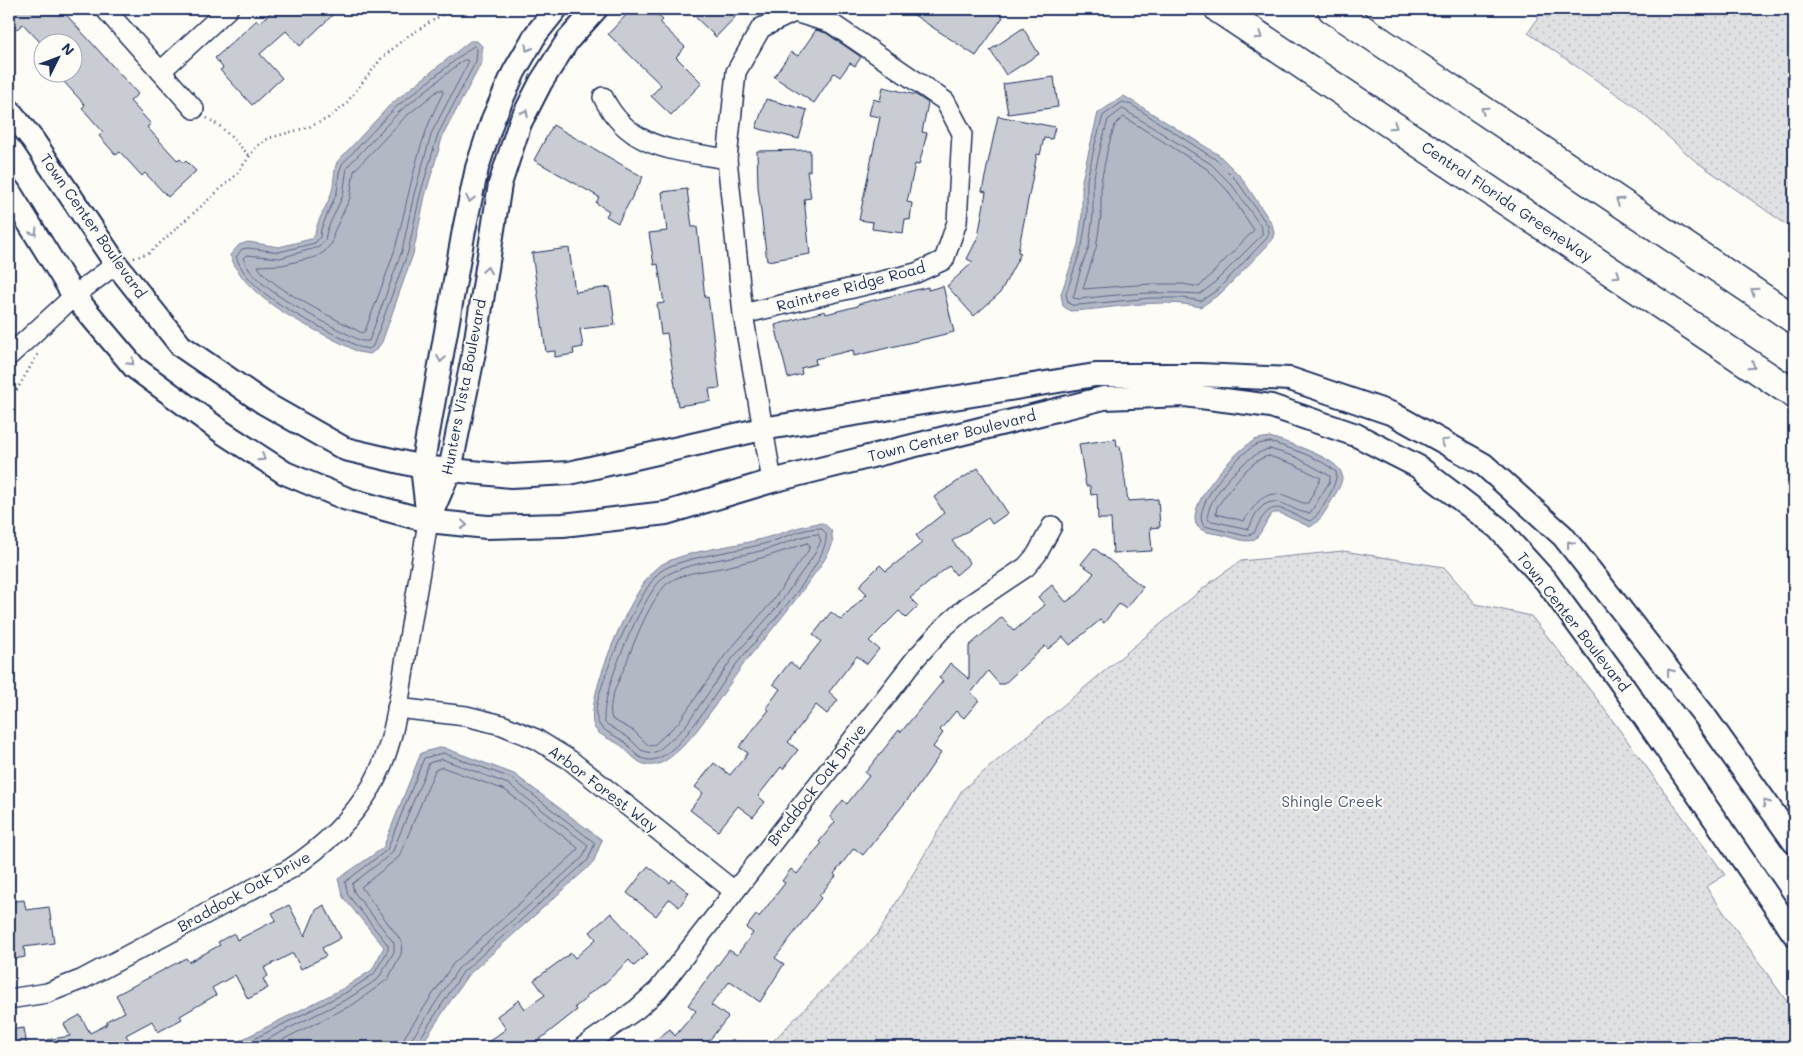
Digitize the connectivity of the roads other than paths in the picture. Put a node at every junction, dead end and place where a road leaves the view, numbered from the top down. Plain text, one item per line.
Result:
1 (105, 9) edge
2 (228, 9) edge
3 (556, 9) edge
4 (596, 9) edge
5 (1219, 9) edge
6 (1332, 9) edge
7 (161, 71) junction
8 (603, 97) dead end
9 (194, 109) road end
10 (9, 110) edge
11 (727, 160) junction
12 (9, 191) edge
13 (116, 264) junction
14 (74, 296) junction
15 (743, 314) junction
16 (1794, 319) edge
17 (9, 356) edge
18 (1794, 394) edge
19 (762, 429) junction
20 (422, 467) junction
21 (450, 470) junction
22 (772, 481) junction
23 (428, 521) junction
24 (1052, 526) dead end
25 (397, 708) junction
26 (1794, 842) edge
27 (734, 891) junction
28 (1794, 934) edge
29 (9, 999) edge
30 (583, 1047) edge

1 - 7 street
2 - 7 street
3 -> 20 street, Hunters Vista Boulevard
21 -> 4 street, Hunters Vista Boulevard
5 -> 18 highway, Central Florida GreeneWay
16 -> 6 highway
7 - 9 street
8 - 11 street
10 - 13 street, Town Center Boulevard
11 - 15 street, Raintree Ridge Road
11 - 15 street, Raintree Ridge Road
12 -> 14 street, Town Center Boulevard
13 - 14 street
13 - 20 street, Town Center Boulevard
14 - 17 street
14 -> 23 street, Town Center Boulevard
15 - 19 street, Raintree Ridge Road
19 - 21 street, Town Center Boulevard
19 - 22 street, Raintree Ridge Road
26 -> 19 street, Town Center Boulevard
20 - 21 street, Town Center Boulevard
20 - 23 street, Hunters Vista Boulevard
21 - 23 street, Hunters Vista Boulevard
23 -> 22 street, Town Center Boulevard
22 - 28 street, Town Center Boulevard
23 - 25 street, Braddock Oak Drive
24 - 27 street, Braddock Oak Drive
25 - 27 street, Arbor Forest Way
25 - 29 street, Braddock Oak Drive
27 - 30 street, Braddock Oak Drive

